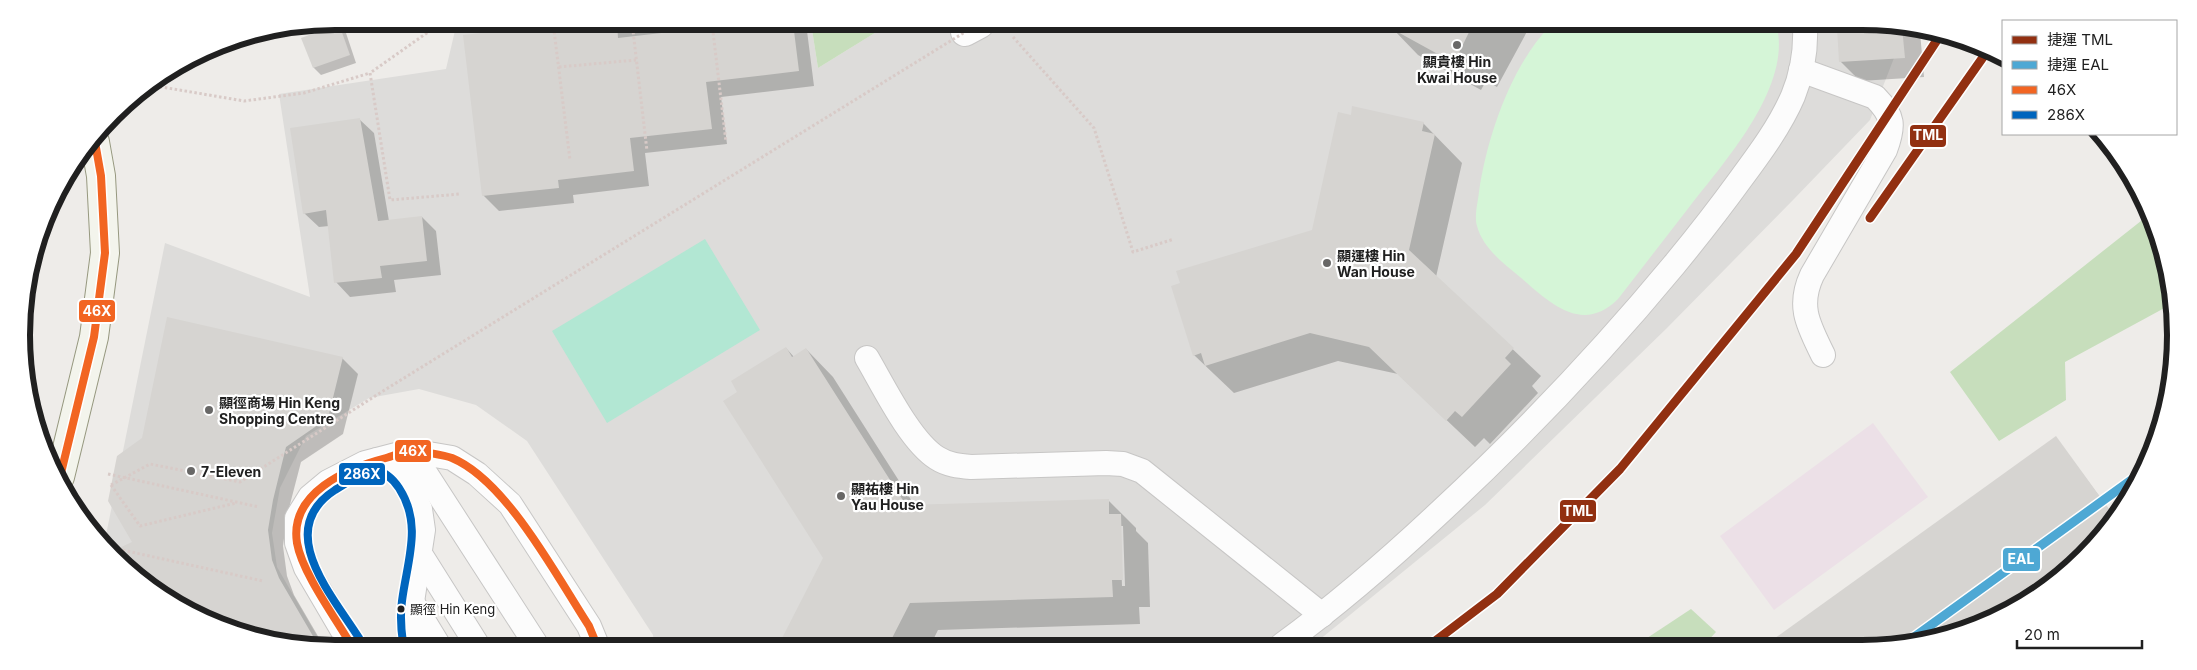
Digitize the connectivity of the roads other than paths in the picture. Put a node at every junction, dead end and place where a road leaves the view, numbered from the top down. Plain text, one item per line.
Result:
1 (1804, 30) edge
2 (1801, 70) junction
3 (96, 146) edge
4 (1823, 355) dead end
5 (867, 358) dead end
6 (411, 451) junction
7 (376, 460) junction
8 (61, 471) edge
9 (420, 554) junction
10 (412, 602) junction
11 (1322, 615) junction
12 (348, 640) edge
13 (412, 640) edge
14 (435, 640) edge
15 (474, 640) edge
16 (533, 640) edge
17 (595, 640) edge
18 (1289, 640) edge

1 - 2 lane
2 - 4 lane
2 - 11 lane
3 - 8 street
5 - 11 lane
6 - 7 lane
6 - 16 lane
6 - 17 lane
7 - 9 lane
7 - 12 lane
9 - 10 lane
9 - 15 lane
10 - 13 lane
10 - 14 lane
11 - 18 lane

